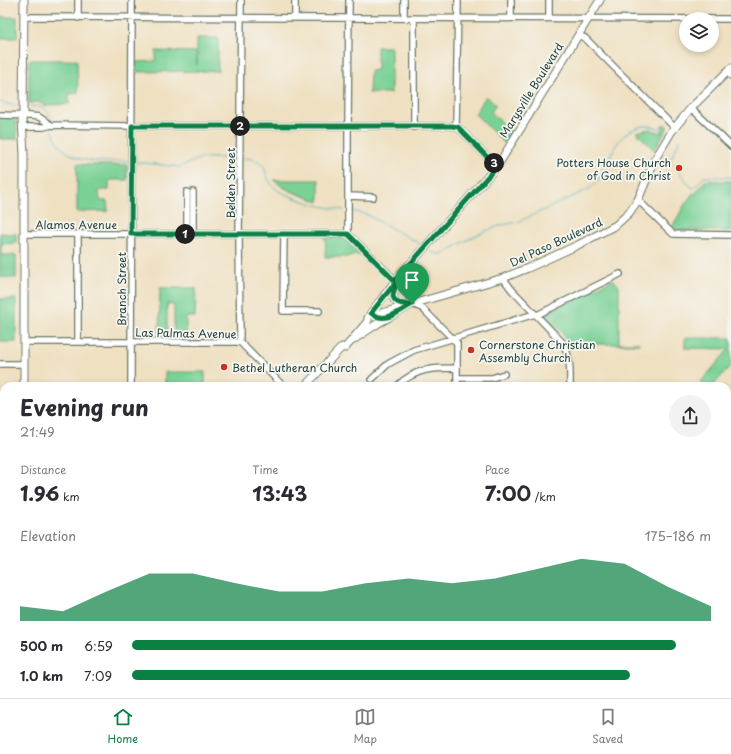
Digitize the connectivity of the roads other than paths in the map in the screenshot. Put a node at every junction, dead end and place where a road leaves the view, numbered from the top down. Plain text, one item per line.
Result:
1 (24, 0) edge
2 (78, 0) edge
3 (132, 0) edge
4 (241, 0) edge
5 (295, 0) edge
6 (350, 0) edge
7 (404, 0) edge
8 (458, 0) edge
9 (511, 0) edge
10 (549, 0) edge
11 (600, 0) edge
12 (24, 17) junction
13 (78, 18) junction
14 (132, 18) junction
15 (241, 18) junction
16 (295, 18) junction
17 (349, 18) junction
18 (404, 18) junction
19 (414, 18) junction
20 (511, 18) junction
21 (549, 18) junction
22 (588, 18) junction
23 (731, 18) edge
24 (458, 19) junction
25 (578, 35) junction
26 (730, 72) edge
27 (691, 108) junction
28 (0, 115) edge
29 (23, 115) junction
30 (51, 125) junction
31 (132, 126) junction
32 (240, 126) junction
33 (348, 126) junction
34 (414, 126) junction
35 (456, 126) junction
36 (22, 127) junction
37 (674, 127) junction
38 (731, 146) edge
39 (498, 165) junction
40 (190, 194) dead end
41 (349, 196) junction
42 (373, 197) dead end
43 (638, 200) junction
44 (24, 234) junction
45 (78, 234) junction
46 (131, 234) junction
47 (190, 234) junction
48 (239, 234) junction
49 (284, 234) junction
50 (348, 234) junction
51 (731, 235) edge
52 (620, 274) dead end
53 (503, 278) junction
54 (396, 282) junction
55 (412, 304) junction
56 (319, 310) dead end
57 (536, 314) junction
58 (370, 315) junction
59 (386, 318) junction
60 (453, 339) junction
61 (24, 342) junction
62 (78, 342) junction
63 (131, 342) junction
64 (240, 342) junction
65 (350, 342) junction
66 (342, 348) junction
67 (0, 364) edge
68 (24, 364) junction
69 (457, 368) junction
70 (504, 374) dead end
71 (457, 378) junction
72 (372, 379) dead end
73 (24, 382) edge
74 (131, 382) edge
75 (279, 382) edge
76 (309, 382) edge
77 (402, 382) edge
78 (457, 382) edge
79 (570, 382) edge

1 - 12 main road
2 - 13 street
3 - 14 street, Branch Street
4 - 15 street, Belden Street
5 - 16 street
6 - 17 street
7 - 18 street
8 - 24 street
9 - 20 street
10 - 21 street
11 - 22 main road, Marysville Boulevard
12 - 13 street
12 - 29 main road
13 - 14 street
14 - 15 street
14 - 31 street, Branch Street
15 - 16 street
15 - 32 street, Belden Street
16 - 17 street
17 - 18 street
17 - 33 street
18 - 19 street
19 - 24 street
19 - 34 street
20 - 21 street
20 - 24 street
21 - 22 street
22 - 23 street
22 - 25 main road, Marysville Boulevard
24 - 35 street
25 - 37 street
25 - 39 main road, Marysville Boulevard
26 - 27 main road, Del Paso Boulevard
27 - 37 main road, Del Paso Boulevard
27 - 38 street
28 - 29 street
29 - 30 street
29 - 36 main road
30 - 31 street
30 - 36 street
31 - 32 street
31 - 46 street, Branch Street
32 - 33 street
32 - 48 street, Belden Street
33 - 34 street
33 - 41 street
34 - 35 street
35 - 39 street
36 - 44 main road
37 - 43 main road, Del Paso Boulevard
39 - 54 main road, Marysville Boulevard
40 - 47 street
41 - 42 street
41 - 50 street
43 - 51 street
43 - 53 main road, Del Paso Boulevard
44 - 45 street, Alamos Avenue
44 - 61 main road
45 - 46 street, Alamos Avenue
45 - 62 street
46 - 47 street, Alamos Avenue
46 - 63 street, Branch Street
47 - 48 street, Alamos Avenue
48 - 49 street, Alamos Avenue
48 - 64 street, Belden Street
49 - 50 street, Alamos Avenue
49 - 56 street
50 - 54 street
52 - 57 street
53 - 55 main road, Del Paso Boulevard
53 - 57 street
54 - 55 main road
54 - 58 main road, Marysville Boulevard
55 - 58 main road
55 - 59 main road, Del Paso Boulevard
55 - 60 street
57 - 60 street
57 - 79 street
58 - 59 main road
58 - 65 main road, Marysville Boulevard
58 - 66 main road, Marysville Boulevard
59 - 65 main road, Del Paso Boulevard
60 - 69 street
60 - 72 street
61 - 62 street, Las Palmas Avenue
61 - 68 main road
62 - 63 street, Las Palmas Avenue
63 - 64 street, Las Palmas Avenue
63 - 74 street, Branch Street
64 - 75 street, Las Palmas Avenue
65 - 66 main road, Marysville Boulevard
66 - 76 main road
67 - 68 street
68 - 73 main road
69 - 71 street
69 - 77 street
70 - 71 street
71 - 78 street

